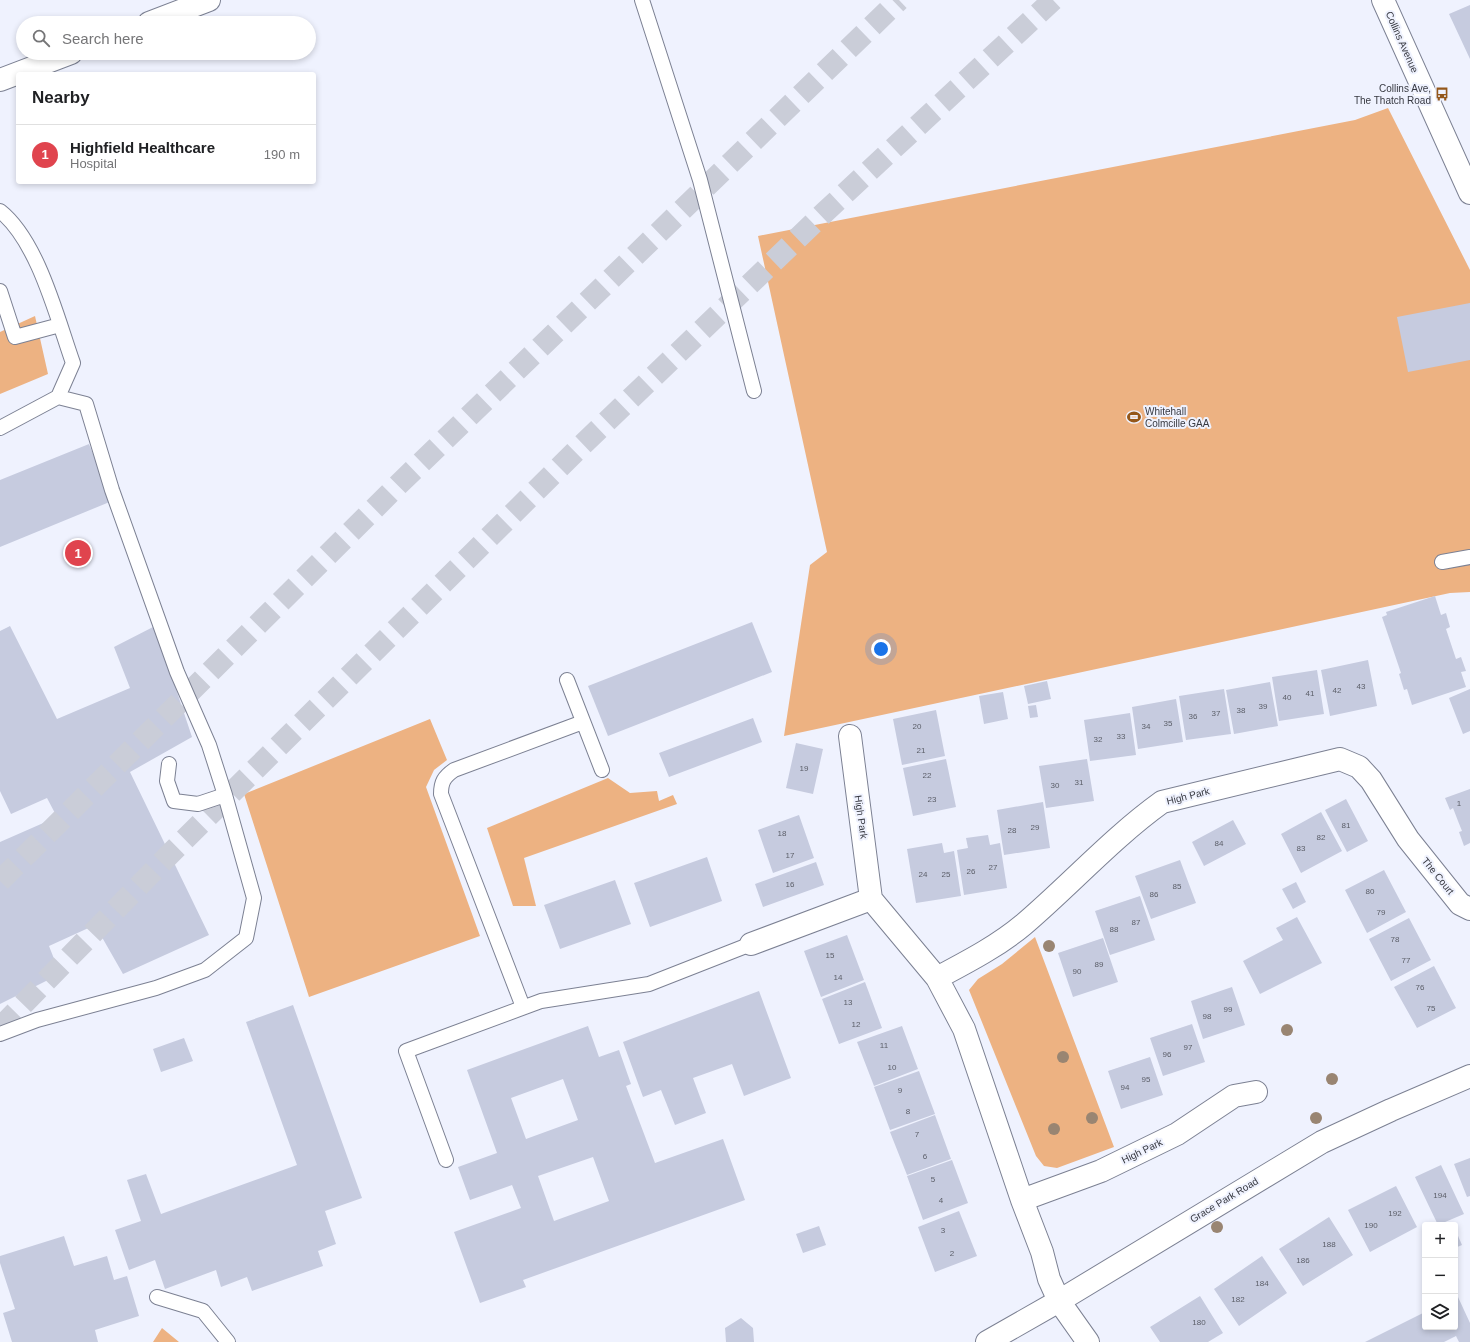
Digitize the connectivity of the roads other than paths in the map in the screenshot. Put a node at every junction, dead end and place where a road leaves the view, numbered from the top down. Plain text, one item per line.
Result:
1 (209, 0) edge
2 (642, 0) edge
3 (1383, 0) edge
4 (167, 16) edge
5 (53, 60) edge
6 (21, 72) edge
7 (16, 74) edge
8 (0, 80) edge
9 (1470, 193) edge
10 (0, 211) edge
11 (0, 291) edge
12 (60, 325) junction
13 (754, 390) dead end
14 (58, 397) junction
15 (0, 428) edge
16 (1470, 557) edge
17 (1442, 562) dead end
18 (567, 680) dead end
19 (583, 722) junction
20 (850, 736) dead end
21 (169, 764) dead end
22 (602, 770) dead end
23 (225, 795) junction
24 (1408, 840) joint
25 (872, 899) junction
26 (1470, 909) edge
27 (751, 944) joint
28 (937, 978) junction
29 (523, 1007) junction
30 (0, 1034) edge
31 (1470, 1076) edge
32 (1256, 1092) dead end
33 (446, 1160) dead end
34 (1022, 1200) junction
35 (157, 1297) dead end
36 (1059, 1301) junction
37 (228, 1342) edge
38 (987, 1342) edge
39 (1088, 1342) edge

1 - 4 street
2 - 13 lane
3 - 9 street, Collins Avenue
5 - 6 street
7 - 8 street
10 - 12 lane
11 - 12 lane
12 - 14 lane
14 - 15 lane
14 - 23 lane
16 - 17 lane
18 - 19 lane
19 - 22 lane
19 - 29 lane
20 - 25 street, High Park
21 - 23 lane
23 - 30 lane
24 - 26 street, The Court
24 - 28 street, High Park
25 - 27 street
25 - 28 street
27 - 29 lane
28 - 34 street
29 - 33 lane
31 - 36 street, Grace Park Road
32 - 34 street, High Park
34 - 36 street
35 - 37 lane
36 - 38 street, Grace Park Road
36 - 39 street

